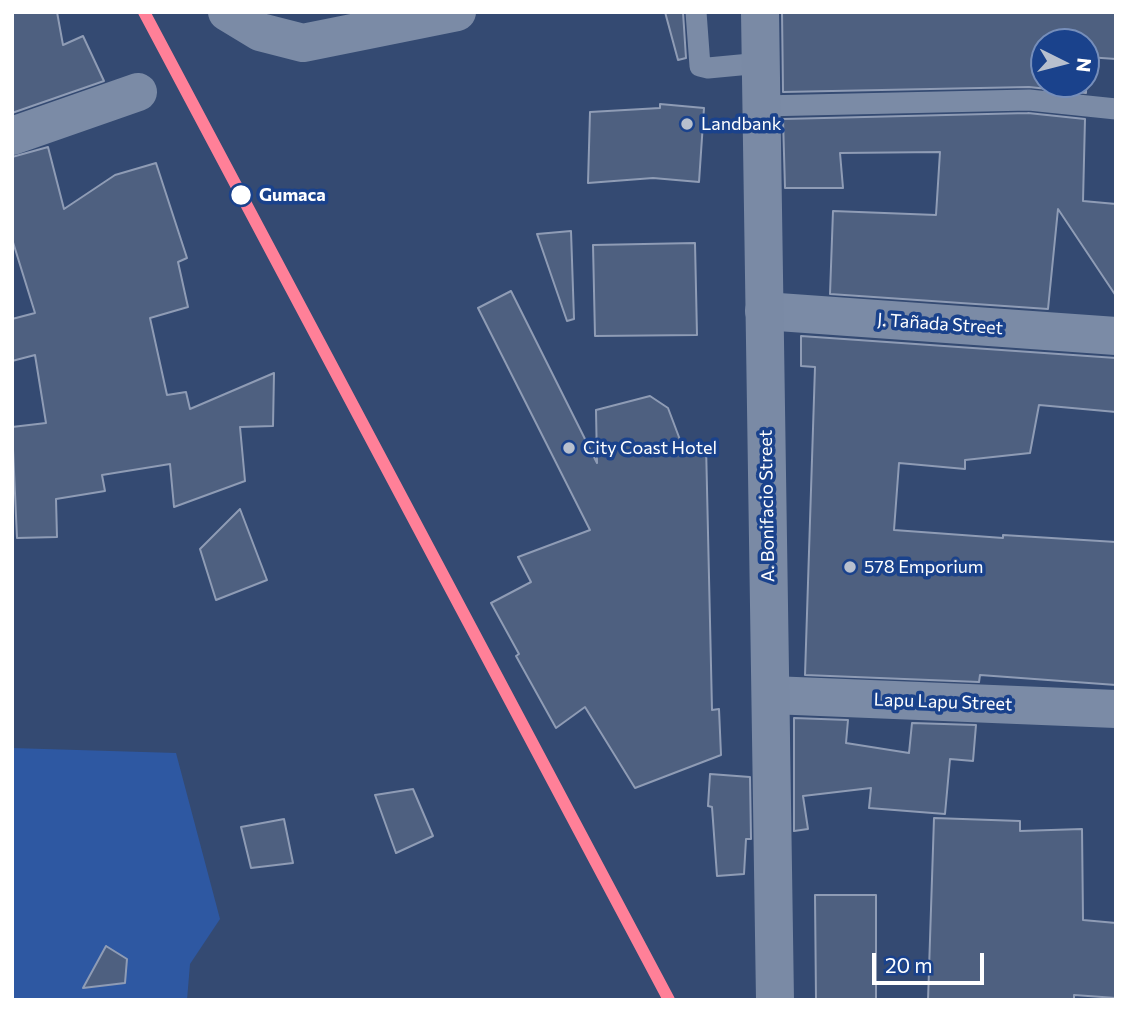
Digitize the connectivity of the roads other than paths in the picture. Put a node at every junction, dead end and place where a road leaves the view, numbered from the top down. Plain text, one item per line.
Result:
1 (227, 12) edge
2 (457, 12) edge
3 (696, 12) edge
4 (760, 12) edge
5 (761, 63) junction
6 (138, 92) dead end
7 (762, 107) junction
8 (1116, 109) edge
9 (12, 136) edge
10 (764, 311) junction
11 (1116, 336) edge
12 (771, 695) junction
13 (1116, 709) edge
14 (775, 1000) edge

1 - 2 street
3 - 5 lane
4 - 5 main road, A. Bonifacio Street
5 - 7 main road, A. Bonifacio Street
6 - 9 street
7 - 8 lane
7 - 10 main road, A. Bonifacio Street
10 - 11 street, J. Tañada Street
10 - 12 main road, A. Bonifacio Street
12 - 13 street, Lapu Lapu Street
12 - 14 main road, A. Bonifacio Street

